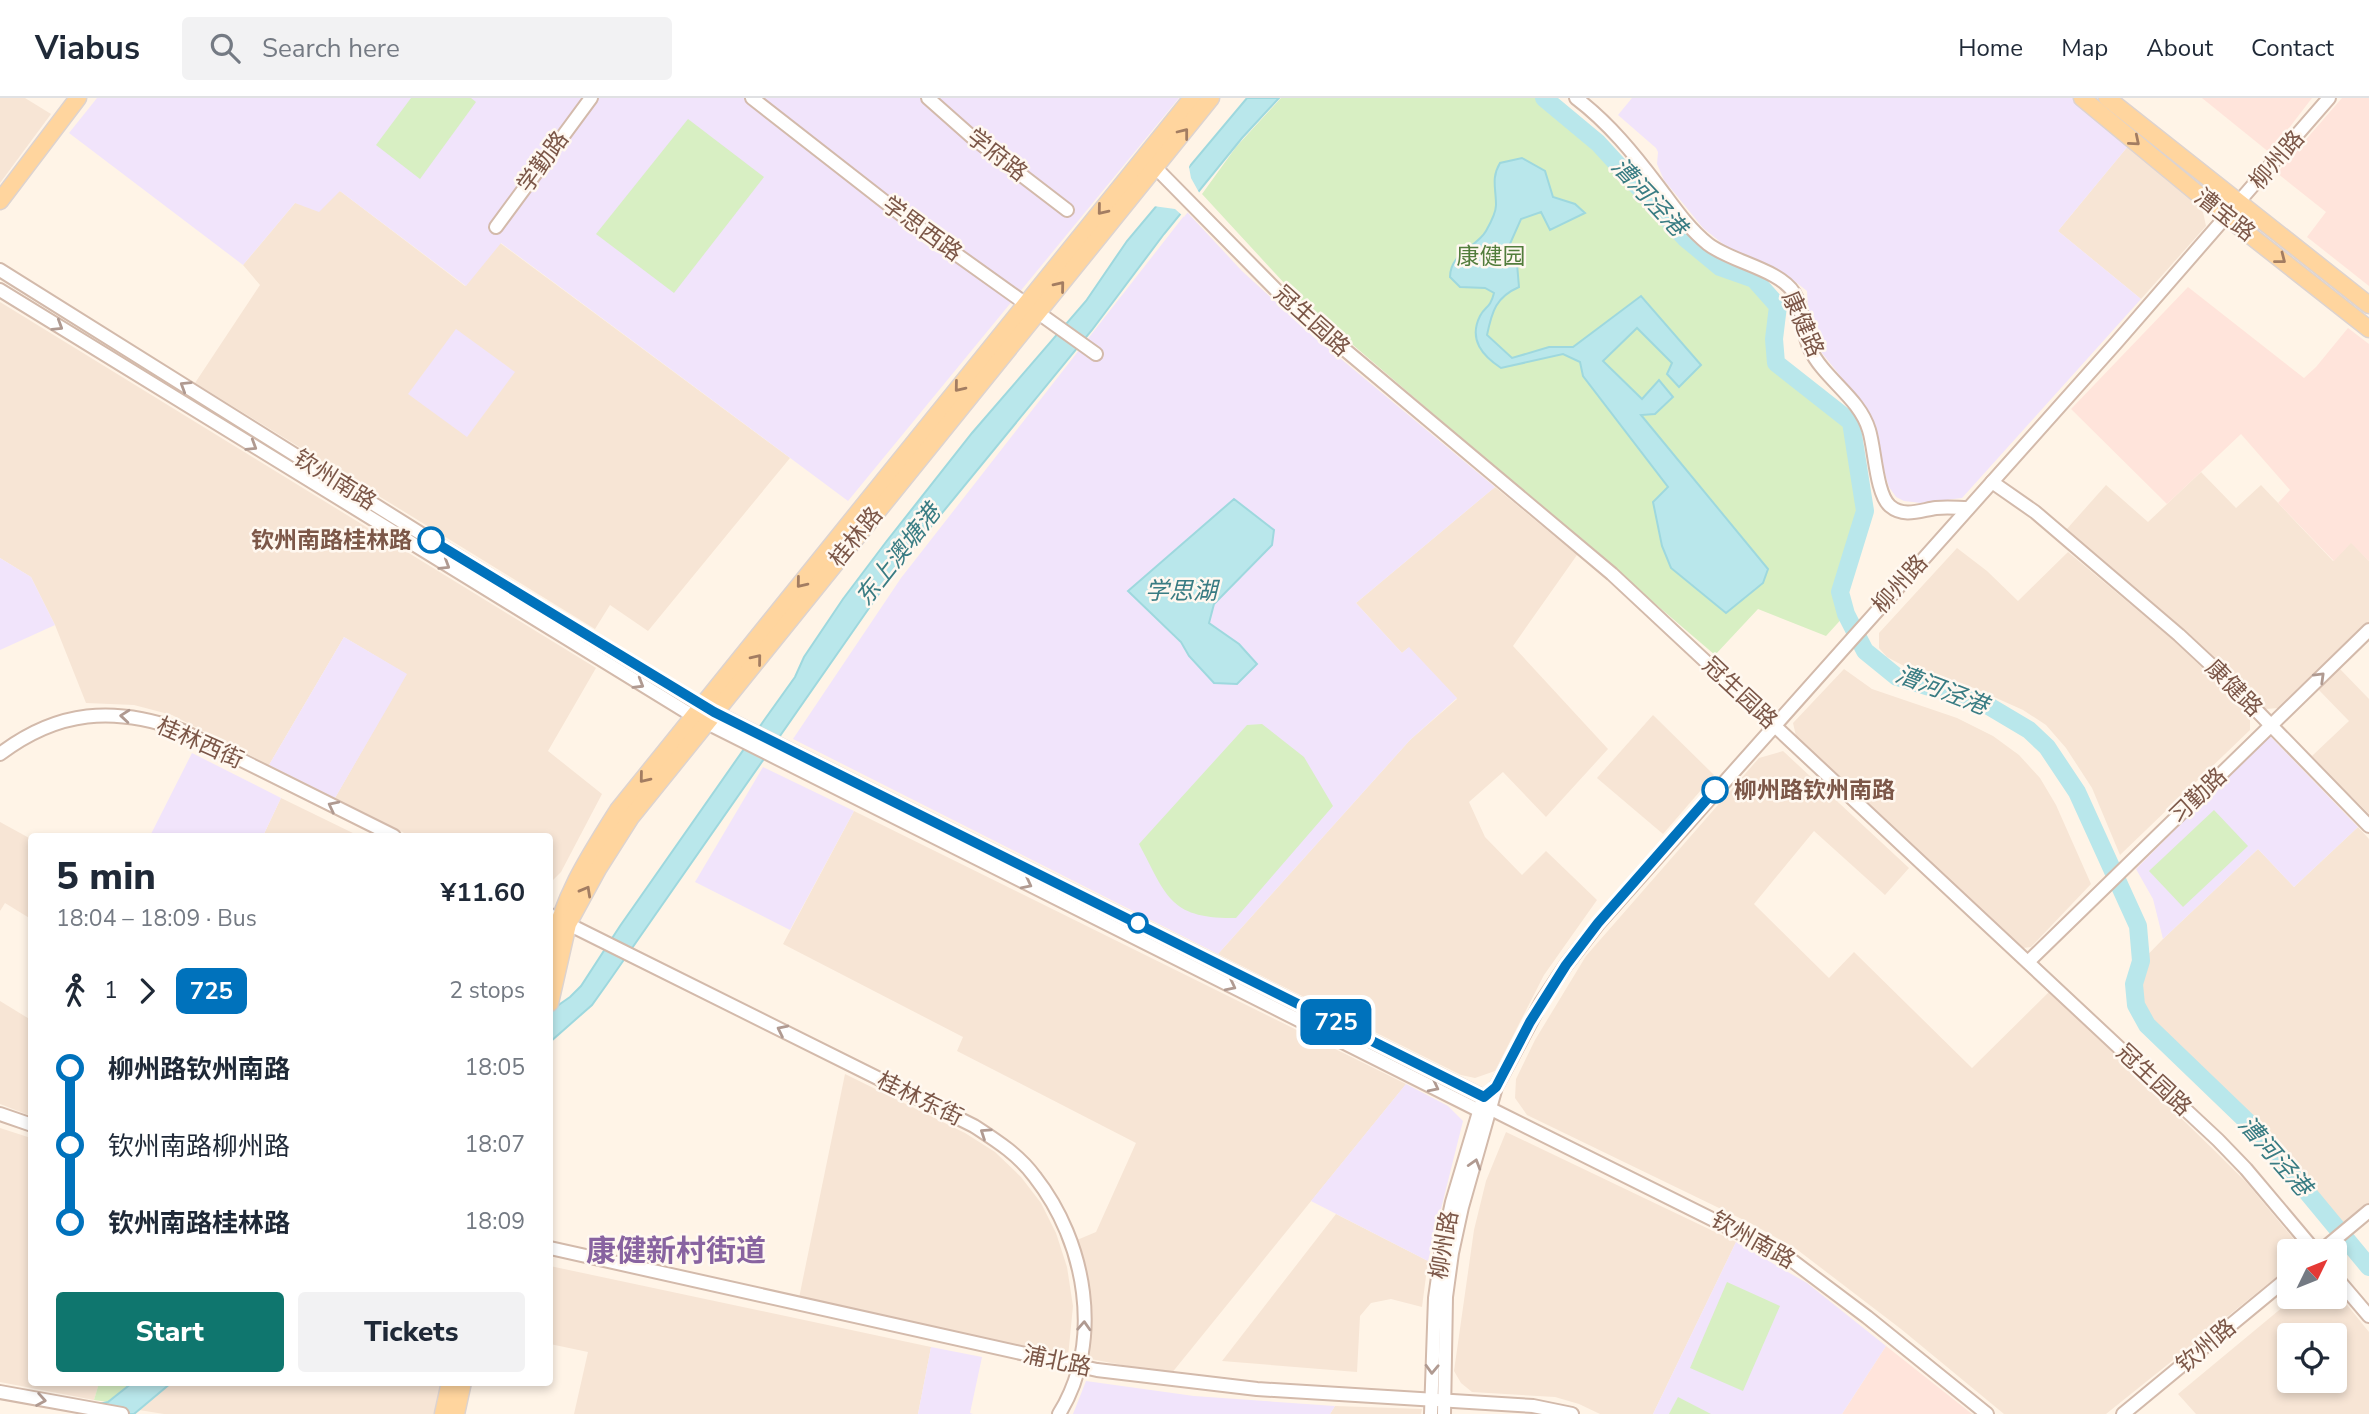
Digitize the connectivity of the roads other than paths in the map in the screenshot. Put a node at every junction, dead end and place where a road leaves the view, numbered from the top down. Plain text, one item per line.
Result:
1 (78, 98) edge
2 (591, 98) edge
3 (752, 98) edge
4 (928, 98) edge
5 (1192, 98) edge
6 (1211, 98) edge
7 (1576, 98) edge
8 (2082, 98) edge
9 (2107, 98) edge
10 (2329, 98) edge
11 (1150, 162) junction
12 (0, 201) edge
13 (2239, 204) junction
14 (1067, 210) dead end
15 (2228, 217) junction
16 (496, 227) dead end
17 (0, 270) edge
18 (0, 290) edge
19 (2369, 305) edge
20 (1032, 308) junction
21 (2369, 329) edge
22 (1092, 351) dead end
23 (1992, 482) junction
24 (1968, 508) junction
25 (2369, 631) edge
26 (704, 714) junction
27 (2271, 724) junction
28 (1774, 725) junction
29 (747, 736) junction
30 (0, 754) edge
31 (2369, 826) edge
32 (388, 833) edge
33 (558, 919) edge
34 (553, 941) edge
35 (2028, 962) junction
36 (553, 971) edge
37 (1496, 1087) junction
38 (1484, 1097) junction
39 (1485, 1109) junction
40 (0, 1114) edge
41 (28, 1124) edge
42 (2369, 1211) edge
43 (2305, 1239) edge
44 (2335, 1239) edge
45 (553, 1249) edge
46 (2277, 1288) edge
47 (2347, 1290) edge
48 (2369, 1316) edge
49 (1079, 1367) junction
50 (449, 1386) edge
51 (462, 1386) edge
52 (0, 1392) edge
53 (1438, 1400) junction
54 (122, 1414) edge
55 (443, 1414) edge
56 (456, 1414) edge
57 (1059, 1414) edge
58 (1431, 1414) edge
59 (1444, 1414) edge
60 (1573, 1414) edge
61 (1987, 1414) edge
62 (2123, 1414) edge

1 - 12 main road
2 - 16 street, 学勤路
3 - 20 street, 学思西路
4 - 14 street, 学府路
5 - 11 main road, 桂林路
11 -> 6 main road, 桂林路
7 - 24 street, 康健路
8 -> 15 main road, 漕宝路
9 - 13 main road, 漕宝路
10 - 13 street, 柳州路
11 - 20 main road, 桂林路
11 - 28 street, 冠生园路
13 - 15 street, 柳州路
13 - 19 main road, 漕宝路
15 -> 21 main road, 漕宝路
15 - 23 street, 柳州路
26 -> 17 street, 钦州南路
18 -> 26 street, 钦州南路
20 - 22 street, 学思西路
20 - 26 main road, 桂林路
23 - 24 street, 柳州路
23 - 27 street, 康健路
24 - 28 street, 柳州路
27 -> 25 street, 习勤路
26 - 29 street, 钦州南路
26 - 33 main road, 桂林路
27 - 31 street, 康健路
27 - 35 street, 习勤路
28 - 35 street, 冠生园路
28 - 37 street, 柳州路
29 - 38 street, 钦州南路
29 -> 39 street, 钦州南路
32 -> 30 street, 桂林西街
33 - 34 main road, 桂林路
33 - 36 main road, 桂林路
49 -> 33 street, 桂林东街
35 - 43 street, 冠生园路
37 - 38 street, 柳州路
37 - 39 street, 柳州路
38 - 39 street, 柳州路
39 - 53 street, 柳州路
39 - 61 street, 钦州南路
40 - 41 street
42 - 44 street
45 - 49 street, 浦北路
46 - 62 street, 钦州路
47 - 48 street
49 - 53 street, 浦北路
49 - 57 street, 桂林东街
50 - 55 main road
51 - 56 main road
52 -> 54 street
53 - 58 street, 柳州路
53 - 59 street, 柳州路
53 - 60 street, 浦北路

